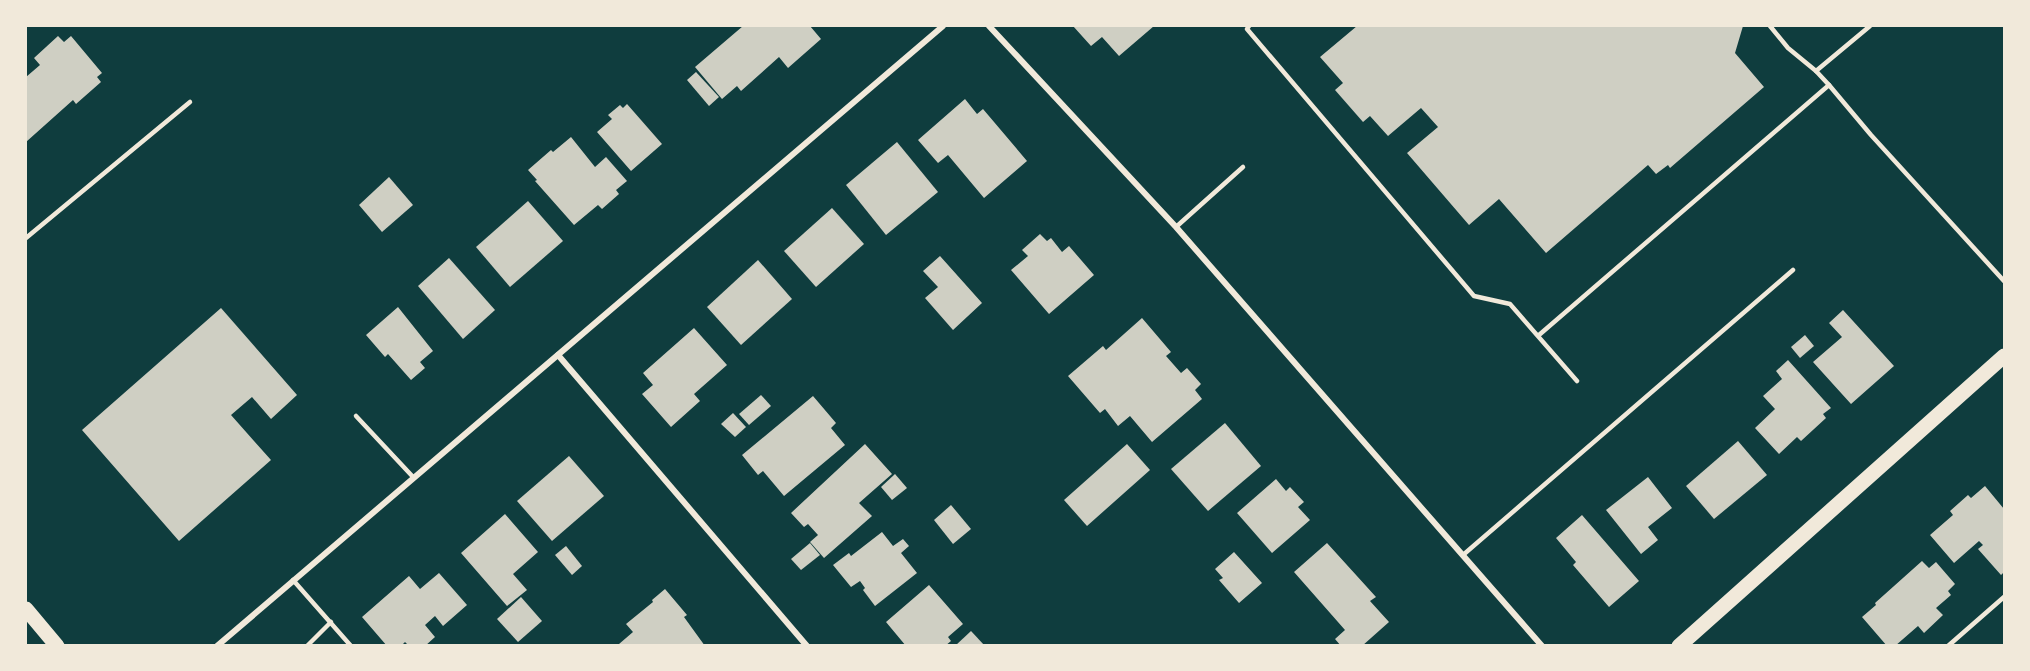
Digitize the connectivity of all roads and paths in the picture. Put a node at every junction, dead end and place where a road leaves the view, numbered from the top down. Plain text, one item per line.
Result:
1 (944, 26) edge
2 (989, 26) edge
3 (1249, 26) edge
4 (1770, 26) edge
5 (1870, 26) edge
6 (1816, 71) junction
7 (1829, 85) junction
8 (190, 102) dead end
9 (1243, 167) dead end
10 (1176, 227) junction
11 (26, 238) edge
12 (1793, 270) dead end
13 (2004, 281) edge
14 (1539, 335) junction
15 (558, 355) junction
16 (2004, 356) edge
17 (1577, 381) dead end
18 (356, 416) dead end
19 (414, 478) junction
20 (1463, 555) junction
21 (293, 580) junction
22 (2004, 597) edge
23 (26, 609) edge
24 (331, 622) junction
25 (57, 645) edge
26 (217, 645) edge
27 (307, 645) edge
28 (351, 645) edge
29 (807, 645) edge
30 (1542, 645) edge
31 (1679, 645) edge
32 (1948, 645) edge

1 - 15 street
2 - 10 street
3 - 14 lane
4 - 6 lane
5 - 6 lane
6 - 7 lane
7 - 13 lane
7 - 14 lane
8 - 11 lane
9 - 10 lane
10 - 20 street
12 - 20 lane
14 - 17 lane
15 - 19 street
15 - 29 street
16 - 31 main road
18 - 19 lane
19 - 21 street
20 - 30 street
21 - 24 lane
21 - 26 street
22 - 32 lane
23 - 25 main road
24 - 27 lane
24 - 28 lane

